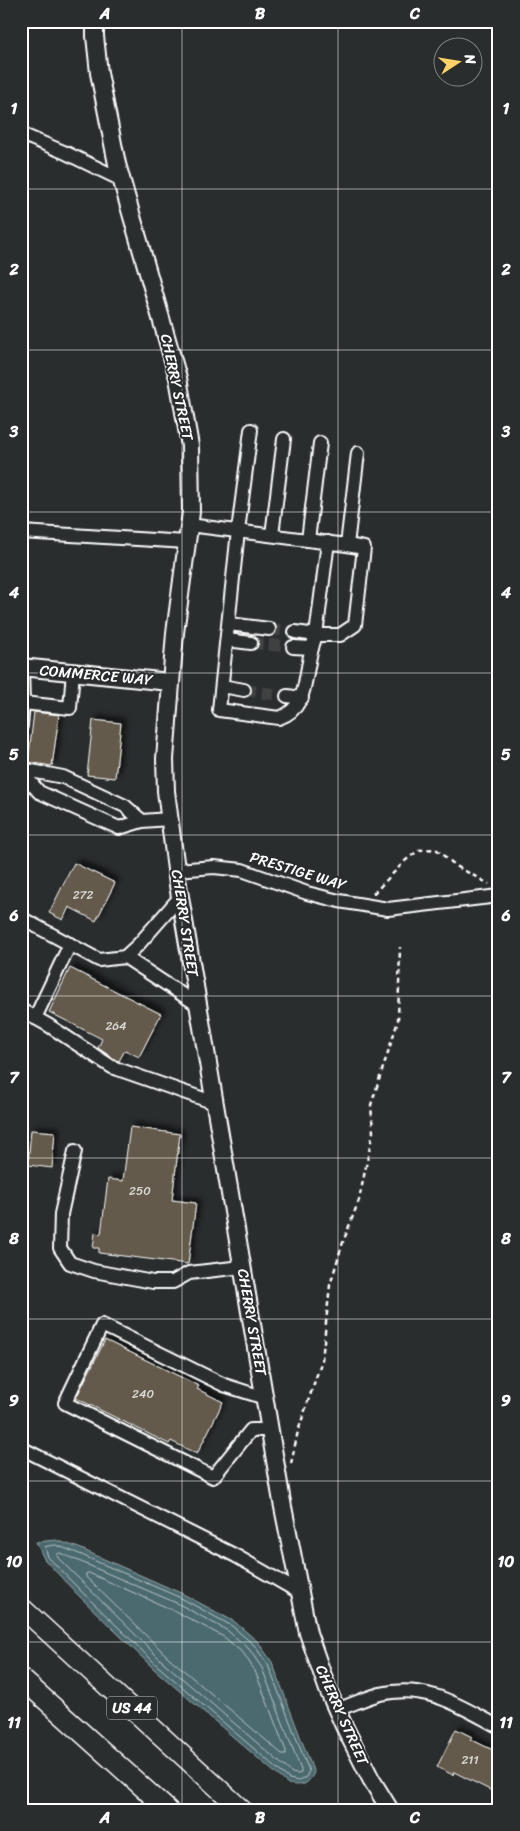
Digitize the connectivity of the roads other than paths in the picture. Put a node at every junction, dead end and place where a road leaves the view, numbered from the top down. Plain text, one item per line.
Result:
1 (95, 21) edge
2 (21, 134) edge
3 (122, 180) junction
4 (251, 430) dead end
5 (284, 439) dead end
6 (320, 443) dead end
7 (358, 453) dead end
8 (189, 525) junction
9 (238, 531) junction
10 (21, 532) edge
11 (272, 535) junction
12 (308, 540) junction
13 (187, 542) junction
14 (328, 542) junction
15 (347, 545) junction
16 (229, 624) junction
17 (269, 629) tunnel mouth
18 (295, 632) tunnel mouth
19 (316, 635) junction
20 (227, 640) junction
21 (251, 643) tunnel mouth
22 (293, 647) tunnel mouth
23 (312, 648) junction
24 (22, 667) edge
25 (73, 672) junction
26 (170, 682) junction
27 (222, 686) junction
28 (244, 690) tunnel mouth
29 (287, 696) tunnel mouth
30 (302, 698) junction
31 (23, 703) junction
32 (21, 726) edge
33 (21, 770) edge
34 (169, 819) junction
35 (142, 821) junction
36 (177, 870) junction
37 (495, 891) edge
38 (181, 896) junction
39 (21, 918) edge
40 (70, 944) junction
41 (125, 957) junction
42 (198, 1005) junction
43 (21, 1010) edge
44 (35, 1018) junction
45 (216, 1103) junction
46 (75, 1151) dead end
47 (242, 1267) junction
48 (265, 1398) junction
49 (270, 1430) junction
50 (21, 1448) edge
51 (299, 1592) junction
52 (21, 1607) edge
53 (21, 1678) edge
54 (336, 1710) junction
55 (499, 1727) edge
56 (168, 1810) edge
57 (242, 1810) edge
58 (390, 1810) edge

1 - 3 main road, CHERRY STREET
2 - 3 street
3 - 8 main road, CHERRY STREET
4 - 9 street
5 - 11 street
6 - 12 street
7 - 15 street
8 - 9 street
8 - 13 main road, CHERRY STREET
9 - 11 street
9 - 16 street
10 - 13 street
11 - 12 street
12 - 14 street
13 - 26 main road, CHERRY STREET
14 - 15 street
14 - 19 street
15 - 19 street
16 - 17 street
16 - 20 street
18 - 19 street
19 - 23 street
20 - 21 street
20 - 27 street
22 - 23 street
23 - 30 street
24 - 25 main road, COMMERCE WAY
24 - 31 street
25 - 26 main road, COMMERCE WAY
25 - 31 street
26 - 34 main road, CHERRY STREET
27 - 28 street
27 - 30 street
29 - 30 street
31 - 32 street
33 - 35 street
33 - 35 street
34 - 35 street
34 - 36 main road, CHERRY STREET
36 - 37 street, PRESTIGE WAY
36 - 38 main road, CHERRY STREET
38 - 41 street
38 - 42 main road, CHERRY STREET
39 - 40 street
40 - 41 street
40 - 44 street
41 - 42 street
42 - 45 main road, CHERRY STREET
43 - 44 street
44 - 45 street
45 - 47 main road, CHERRY STREET
46 - 47 street
47 - 48 main road, CHERRY STREET
48 - 49 main road, CHERRY STREET
48 - 49 street
49 - 51 main road, CHERRY STREET
50 - 51 street
51 - 54 main road, CHERRY STREET
52 - 57 highway, US 44
53 - 56 highway
54 - 55 street
54 - 58 main road, CHERRY STREET

